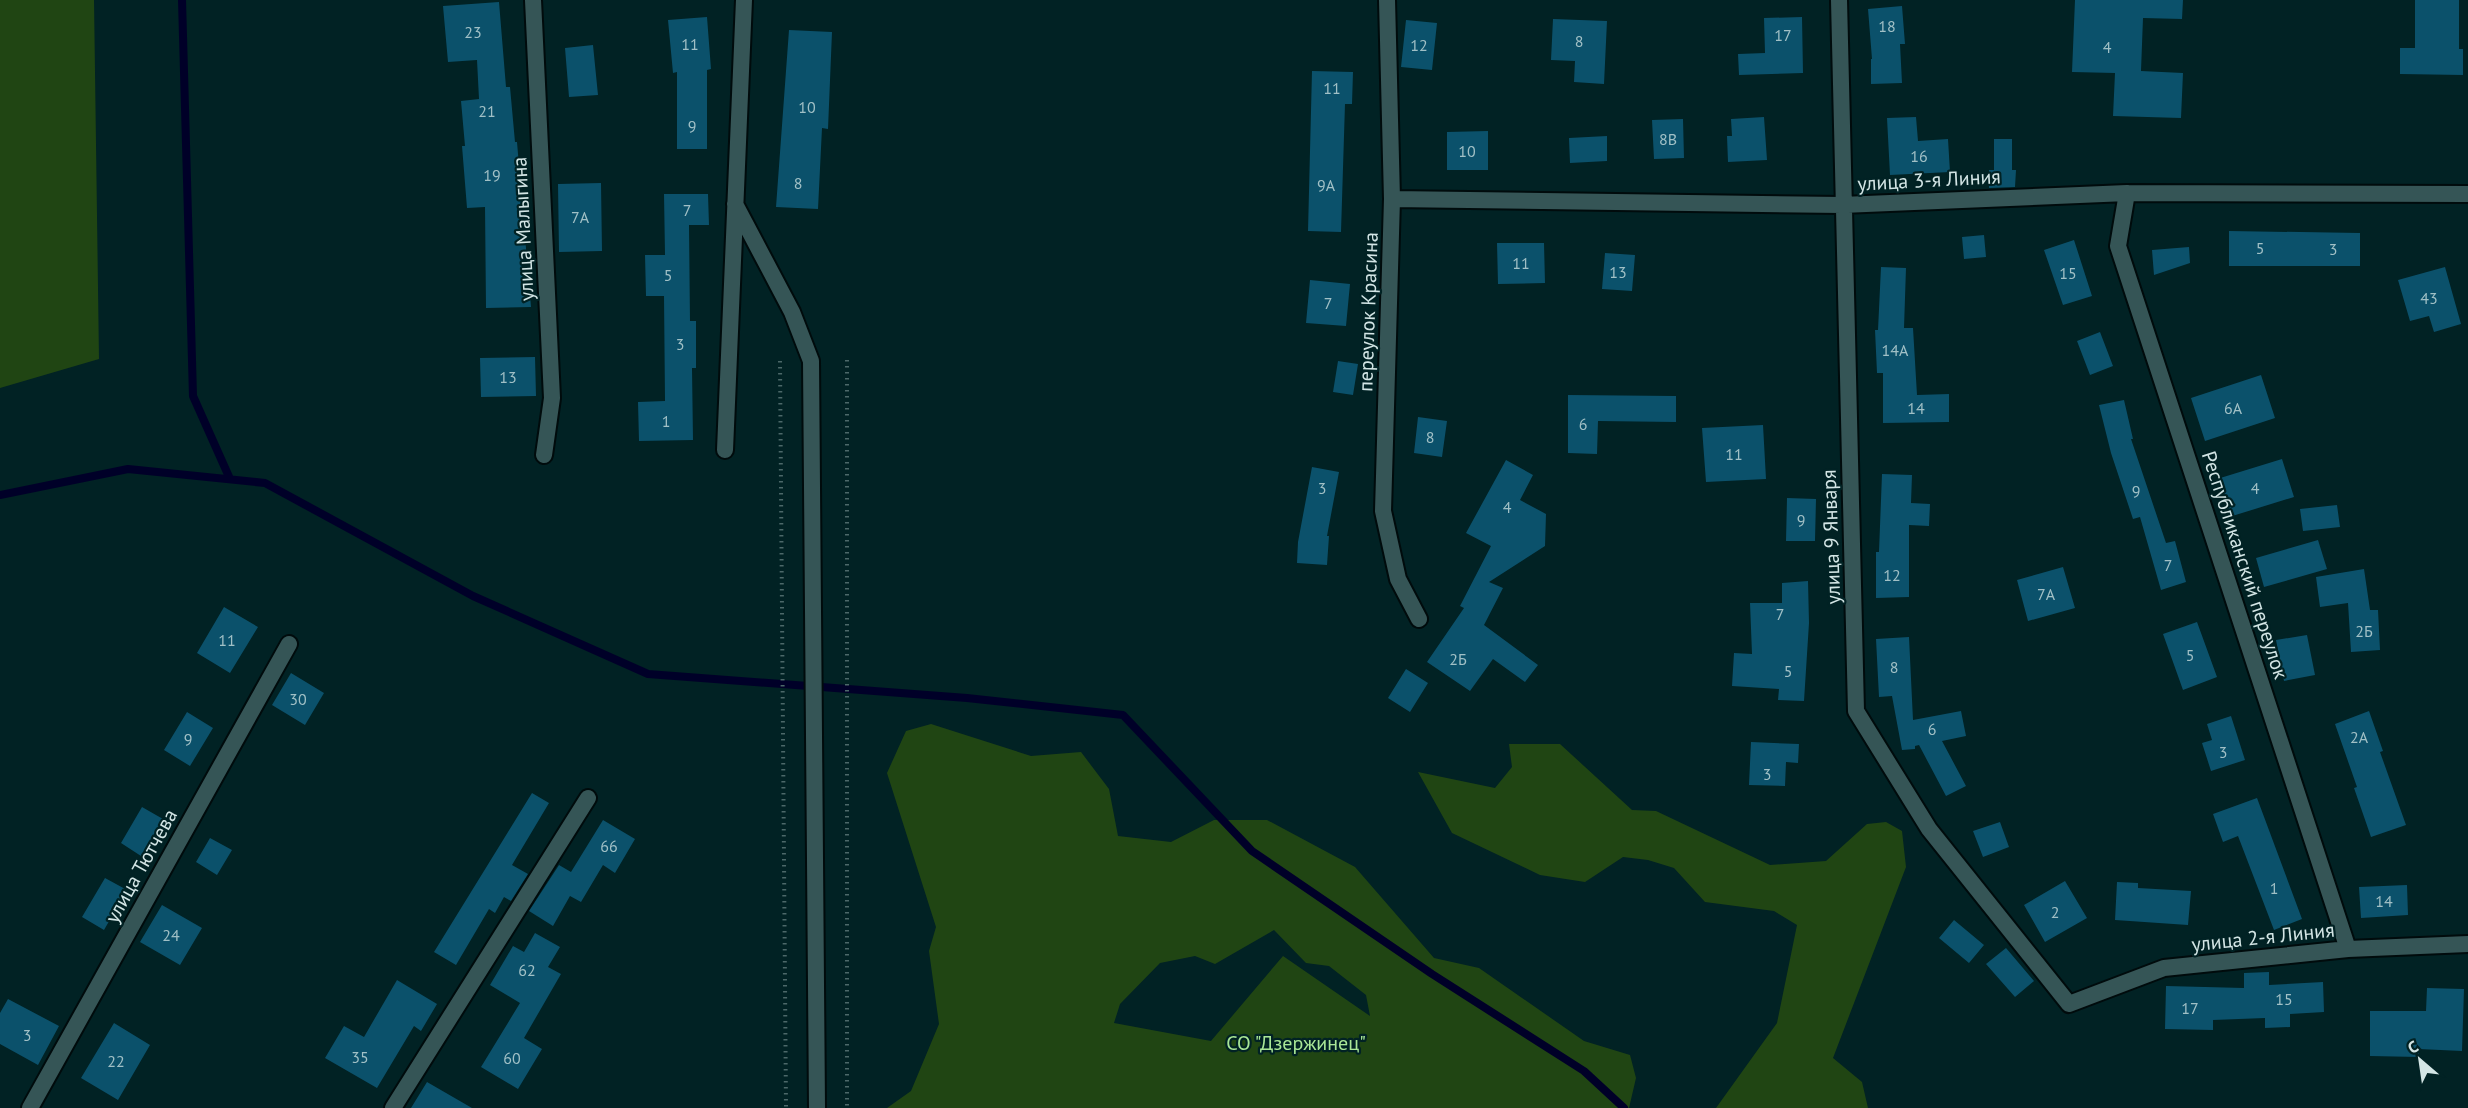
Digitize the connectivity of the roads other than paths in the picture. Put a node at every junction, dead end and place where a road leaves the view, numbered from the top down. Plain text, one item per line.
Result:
1 (533, 0) edge
2 (744, 0) edge
3 (1387, 0) edge
4 (1839, 0) edge
5 (2127, 192) junction
6 (2468, 194) edge
7 (1392, 199) junction
8 (735, 204) junction
9 (1842, 205) junction
10 (725, 450) dead end
11 (543, 455) dead end
12 (1419, 619) dead end
13 (289, 644) dead end
14 (588, 798) dead end
15 (2468, 944) edge
16 (2348, 949) junction
17 (2069, 1004) joint
18 (30, 1108) edge
19 (393, 1108) edge
20 (817, 1108) edge

1 - 11 street, улица Малыгина
2 - 8 street
3 - 7 street, переулок Красина
4 - 9 street, улица 9 Января
5 - 6 street, улица 3-я Линия
5 - 9 street, улица 3-я Линия
5 - 16 street, Республиканский переулок
7 - 9 street, улица 3-я Линия
7 - 12 street, переулок Красина
8 - 10 street
8 - 20 street
9 - 17 street, улица 9 Января
13 - 18 street, улица Тютчева
14 - 19 street
15 - 16 street, улица 2-я Линия
16 - 17 street, улица 2-я Линия

